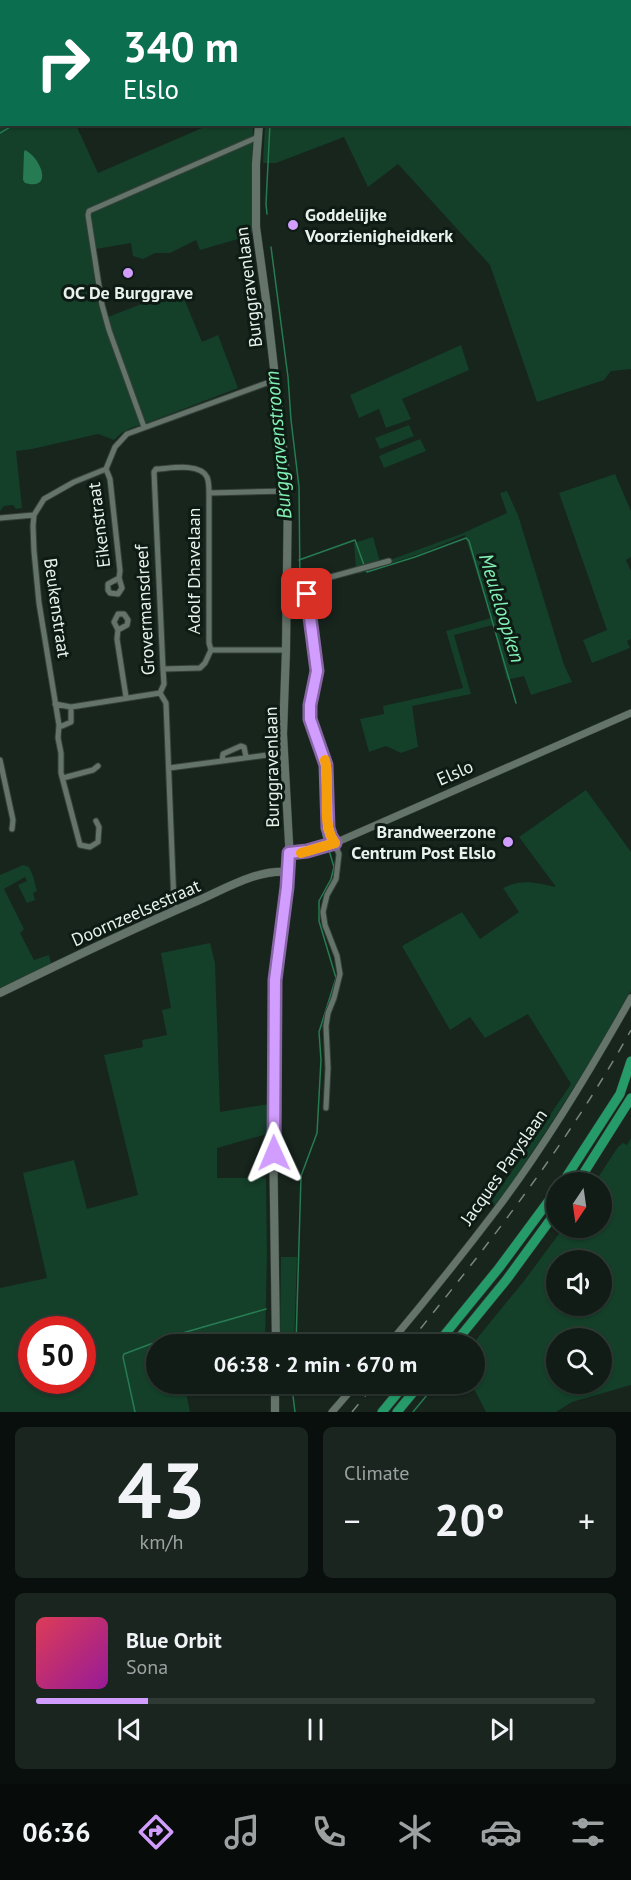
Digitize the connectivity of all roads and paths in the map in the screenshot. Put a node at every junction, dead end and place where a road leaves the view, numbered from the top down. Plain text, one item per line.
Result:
1 (259, 126) edge
2 (258, 137) junction
3 (275, 380) junction
4 (144, 427) junction
5 (177, 468) joint
6 (106, 469) junction
7 (288, 491) junction
8 (209, 493) junction
9 (34, 515) junction
10 (0, 518) edge
11 (389, 561) dead end
12 (119, 578) dead end
13 (287, 589) junction
14 (307, 594) dead end
15 (118, 630) dead end
16 (211, 650) junction
17 (286, 650) junction
18 (163, 669) junction
19 (160, 693) junction
20 (126, 697) junction
21 (55, 704) junction
22 (71, 707) junction
23 (631, 713) edge
24 (59, 725) junction
25 (283, 753) junction
26 (246, 758) junction
27 (0, 760) edge
28 (222, 761) junction
29 (98, 766) dead end
30 (169, 768) junction
31 (63, 778) junction
32 (96, 821) dead end
33 (12, 829) dead end
34 (333, 844) junction
35 (289, 853) junction
36 (288, 872) junction
37 (177, 910) junction
38 (0, 993) edge
39 (631, 998) edge
40 (631, 1061) edge
41 (631, 1088) edge
42 (620, 1094) junction
43 (631, 1098) edge
44 (326, 1108) dead end
45 (569, 1172) edge
46 (584, 1172) edge
47 (546, 1205) edge
48 (546, 1226) edge
49 (276, 1334) edge
50 (397, 1334) edge
51 (446, 1334) edge
52 (462, 1334) edge
53 (275, 1394) edge
54 (348, 1394) edge
55 (397, 1394) edge
56 (412, 1394) edge
57 (275, 1412) edge
58 (332, 1412) edge
59 (382, 1412) edge
60 (397, 1412) edge

1 - 2 main road, Burggravenlaan
2 - 3 main road, Burggravenlaan
2 - 4 street
3 - 4 street
3 - 7 main road, Burggravenlaan
4 - 6 street
5 - 8 street, Adolf Dhavelaan
5 - 18 street, Grovermansdreef
6 - 9 street
6 - 12 street, Eikenstraat
7 - 8 street, Adolf Dhavelaan
7 - 13 main road, Burggravenlaan
8 - 16 street, Adolf Dhavelaan
9 - 10 street
9 - 21 street, Beukenstraat
11 - 13 street
13 - 17 main road, Burggravenlaan
14 - 34 street
15 - 20 street
16 - 17 street, Adolf Dhavelaan
16 - 18 street, Adolf Dhavelaan
17 - 25 main road, Burggravenlaan
18 - 19 street, Grovermansdreef
19 - 20 street
19 - 30 street, Grovermansdreef
20 - 22 street
21 - 22 street
21 - 24 street, Beukenstraat
22 - 24 street
23 - 34 street, Elslo
24 - 31 street, Beukenstraat
25 - 26 street
25 - 35 main road, Burggravenlaan
26 - 28 street
26 - 28 street
27 - 33 street
28 - 30 street
29 - 31 street
30 - 37 street, Grovermansdreef
31 - 32 street, Beukenstraat
34 - 35 street, Elslo
34 - 44 street
35 - 36 main road, Burggravenlaan
36 - 37 main road, Doornzeelsestraat
36 - 49 main road, Burggravenlaan
37 - 38 main road, Doornzeelsestraat
39 - 50 street, Jacques Paryslaan
40 - 42 highway
41 - 42 highway
42 - 45 highway
43 - 46 highway
47 - 51 highway
48 - 52 highway
53 - 57 main road
54 - 58 street
55 - 59 highway
56 - 60 highway

